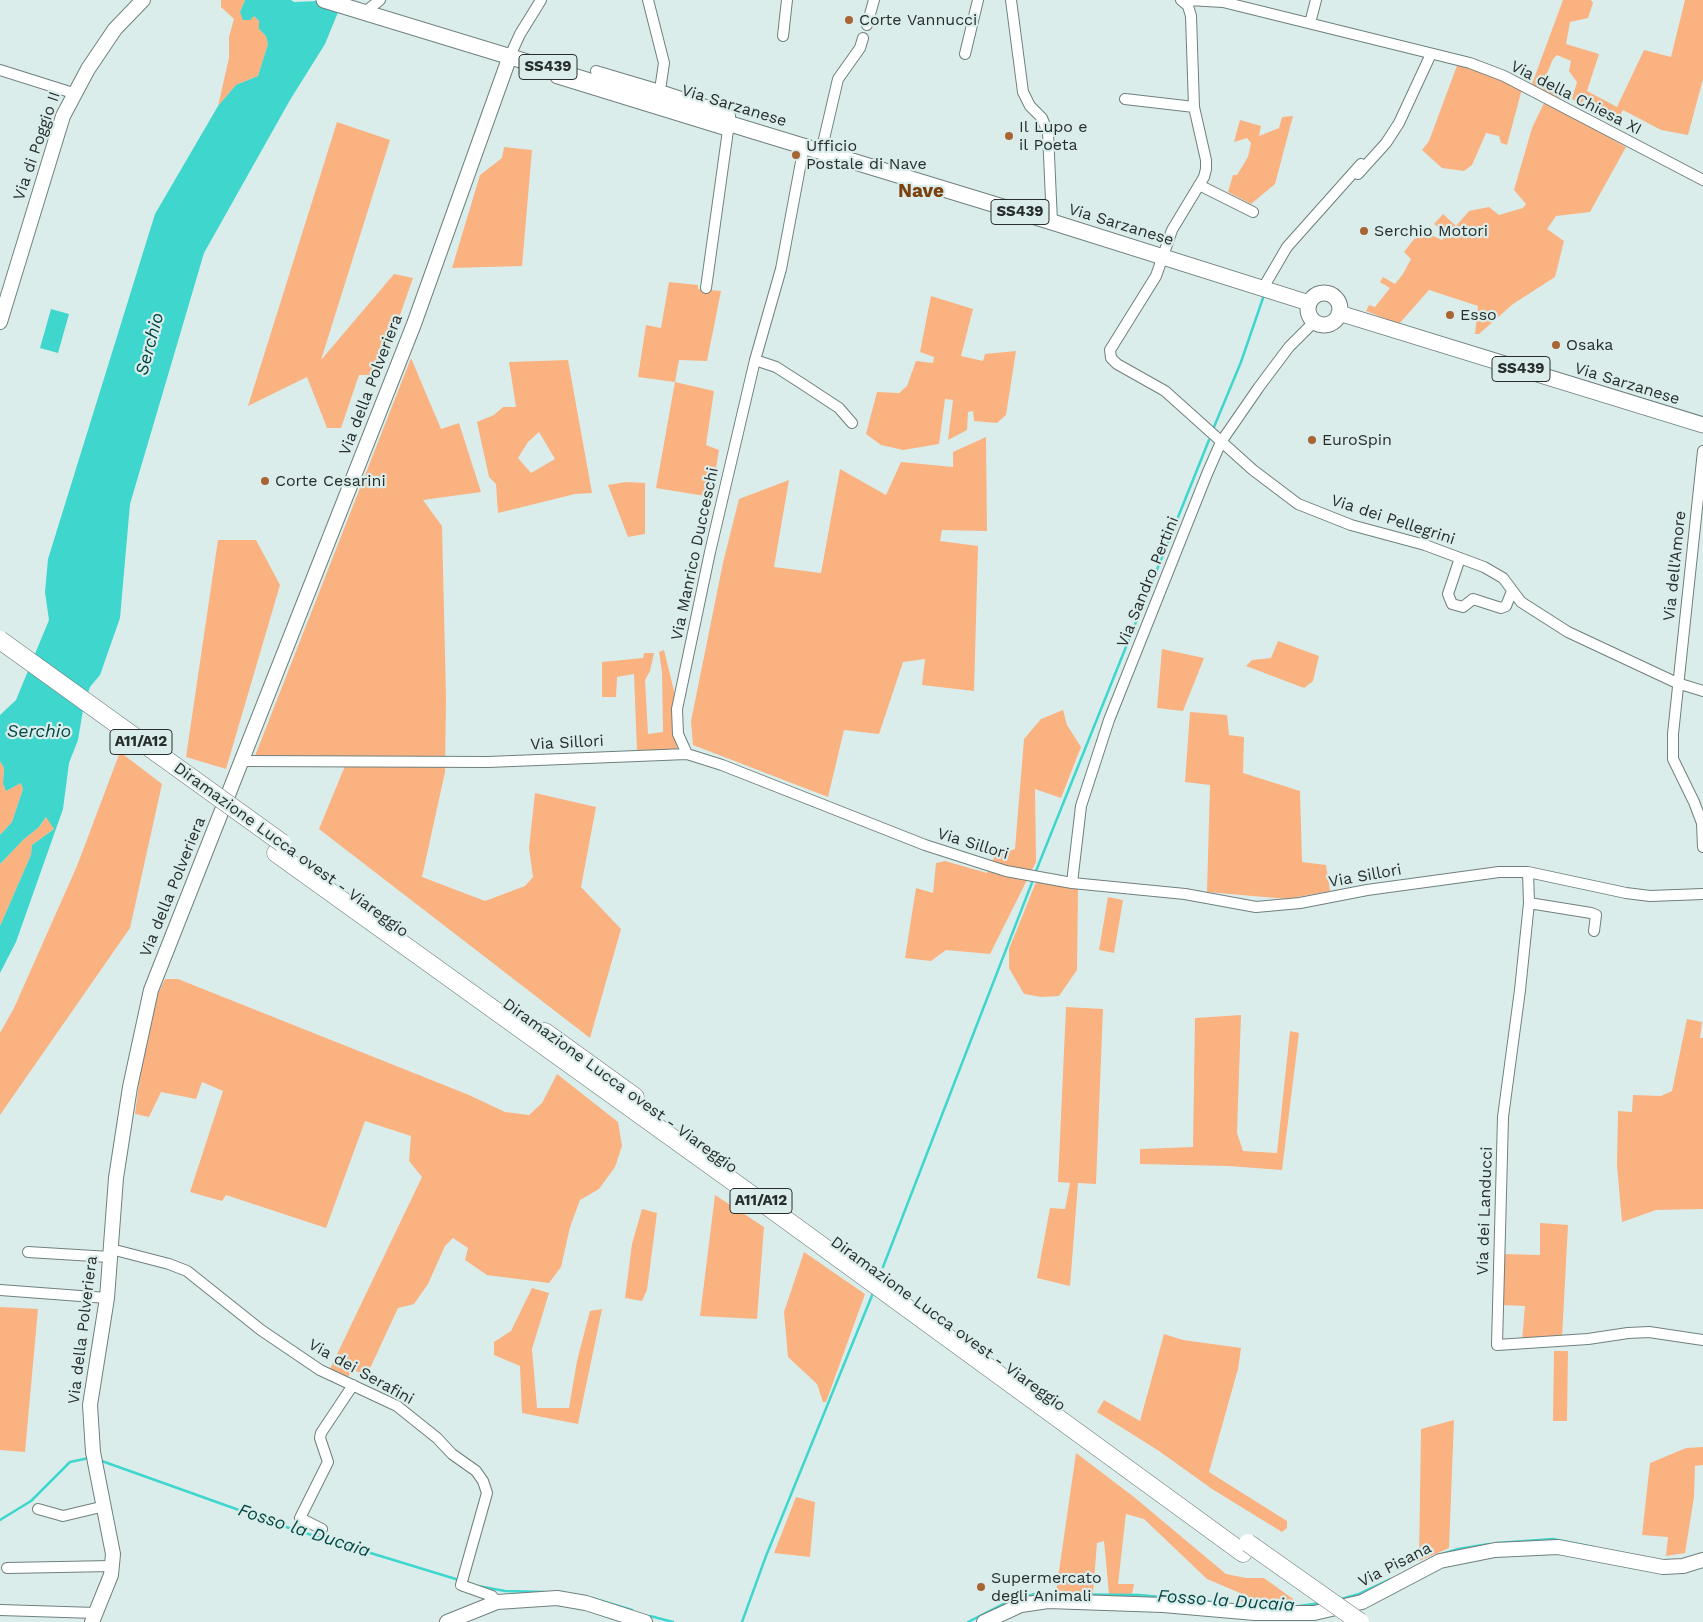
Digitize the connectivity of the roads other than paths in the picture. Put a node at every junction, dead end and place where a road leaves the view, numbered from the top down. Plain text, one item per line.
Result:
1 (143, 0) edge
2 (324, 0) edge
3 (380, 0) edge
4 (541, 0) edge
5 (648, 0) edge
6 (787, 0) edge
7 (874, 0) edge
8 (978, 0) edge
9 (1011, 0) edge
10 (1181, 0) edge
11 (1189, 0) edge
12 (1316, 0) edge
13 (365, 12) junction
14 (1310, 23) junction
15 (867, 25) dead end
16 (783, 36) dead end
17 (864, 38) dead end
18 (965, 54) dead end
19 (1431, 54) junction
20 (510, 56) junction
21 (0, 70) edge
22 (596, 71) dead end
23 (556, 78) dead end
24 (660, 90) junction
25 (73, 93) junction
26 (1125, 99) dead end
27 (1194, 107) junction
28 (729, 127) junction
29 (804, 146) junction
30 (821, 152) junction
31 (1361, 164) dead end
32 (1357, 175) dead end
33 (1703, 180) edge
34 (1198, 185) junction
35 (1253, 212) dead end
36 (1052, 222) junction
37 (1164, 256) junction
38 (706, 288) dead end
39 (1264, 288) junction
40 (1309, 304) junction
41 (1340, 313) junction
42 (0, 322) edge
43 (1314, 322) junction
44 (755, 360) junction
45 (1702, 422) edge
46 (852, 423) dead end
47 (1222, 442) junction
48 (1703, 451) edge
49 (1460, 558) junction
50 (1512, 591) junction
51 (0, 640) edge
52 (0, 654) edge
53 (1677, 683) junction
54 (1703, 690) edge
55 (687, 754) junction
56 (243, 761) junction
57 (1703, 847) edge
58 (279, 848) junction
59 (1528, 872) junction
60 (1072, 883) junction
61 (1703, 894) edge
62 (1529, 903) junction
63 (1594, 931) dead end
64 (28, 1252) dead end
65 (111, 1253) junction
66 (0, 1290) edge
67 (107, 1298) junction
68 (1703, 1340) edge
69 (352, 1385) junction
70 (105, 1506) junction
71 (38, 1509) dead end
72 (322, 1529) dead end
73 (1246, 1548) junction
74 (1703, 1560) edge
75 (112, 1566) junction
76 (6, 1568) dead end
77 (497, 1602) junction
78 (0, 1610) edge
79 (94, 1617) edge
80 (447, 1622) edge
81 (645, 1622) edge
82 (984, 1622) edge
83 (1341, 1622) edge
84 (1360, 1622) edge

1 - 25 street, Via di Poggio II
2 - 13 main road, SS439
3 - 13 street
4 - 20 street
5 - 24 street
6 - 16 street
7 - 15 street
8 - 18 street
9 - 36 street
10 - 27 street
11 - 14 street, Via della Chiesa XI
12 - 14 street
13 - 20 main road, Via Sarzanese / SS439
14 - 19 street, Via della Chiesa XI
17 - 30 street
19 - 32 street
19 - 33 street, Via della Chiesa XI
20 - 28 main road, Via Sarzanese / SS439
20 - 56 street, Via della Polveriera
21 - 25 street
22 - 24 street
23 - 28 street
24 - 28 street
25 - 42 street, Via di Poggio II
26 - 27 street
27 - 34 street
28 - 29 main road, Via Sarzanese / SS439
28 - 38 street
29 - 30 main road, Via Sarzanese / SS439
29 - 44 street, Via Manrico Ducceschi
30 - 36 main road, Via Sarzanese / SS439
31 - 39 street
34 - 35 street
34 - 37 street
36 - 37 main road, Via Sarzanese / SS439
37 - 39 main road, Via Sarzanese / SS439
37 - 47 street, Via dei Pellegrini
39 - 40 main road, Via Sarzanese / SS439
40 - 41 main road
40 - 43 main road
41 - 43 main road
41 - 45 main road, Via Sarzanese / SS439
43 - 47 street, Via Sandro Pertini
44 - 46 street
44 - 55 street, Via Manrico Ducceschi
47 - 49 street, Via dei Pellegrini
47 - 60 street, Via Sandro Pertini
48 - 53 street, Via dell'Amore
49 - 50 street, Via dei Pellegrini
49 - 50 street
50 - 53 street, Via dei Pellegrini
51 - 58 highway, Diramazione Lucca ovest - Viareggio / A11/A12, bridge
52 - 58 highway, Diramazione Lucca ovest - Viareggio / A11/A12
53 - 54 street, Via dei Pellegrini
53 - 57 street, Via dell'Amore
55 - 56 street, Via Sillori
55 - 60 street, Via Sillori
56 - 65 street, Via della Polveriera
58 - 73 highway, Diramazione Lucca ovest - Viareggio / A11/A12
59 - 60 street, Via Sillori
59 - 61 street, Via Sillori
59 - 62 street, Via dei Landucci
62 - 63 street
62 - 68 street, Via dei Landucci
64 - 65 street, Via dei Serafini
65 - 67 street, Via della Polveriera
65 - 69 street, Via dei Serafini
66 - 67 street
67 - 70 street, Via della Polveriera
69 - 72 street
69 - 77 street, Via dei Serafini
70 - 71 street
70 - 75 street, Via della Polveriera
73 - 83 highway, Diramazione Lucca ovest - Viareggio / A11/A12
73 - 84 highway, Diramazione Lucca ovest - Viareggio / A11/A12, bridge
74 - 82 street, Via Pisana
75 - 76 street
75 - 79 street, Via della Polveriera
77 - 80 street
77 - 81 street
78 - 79 street

